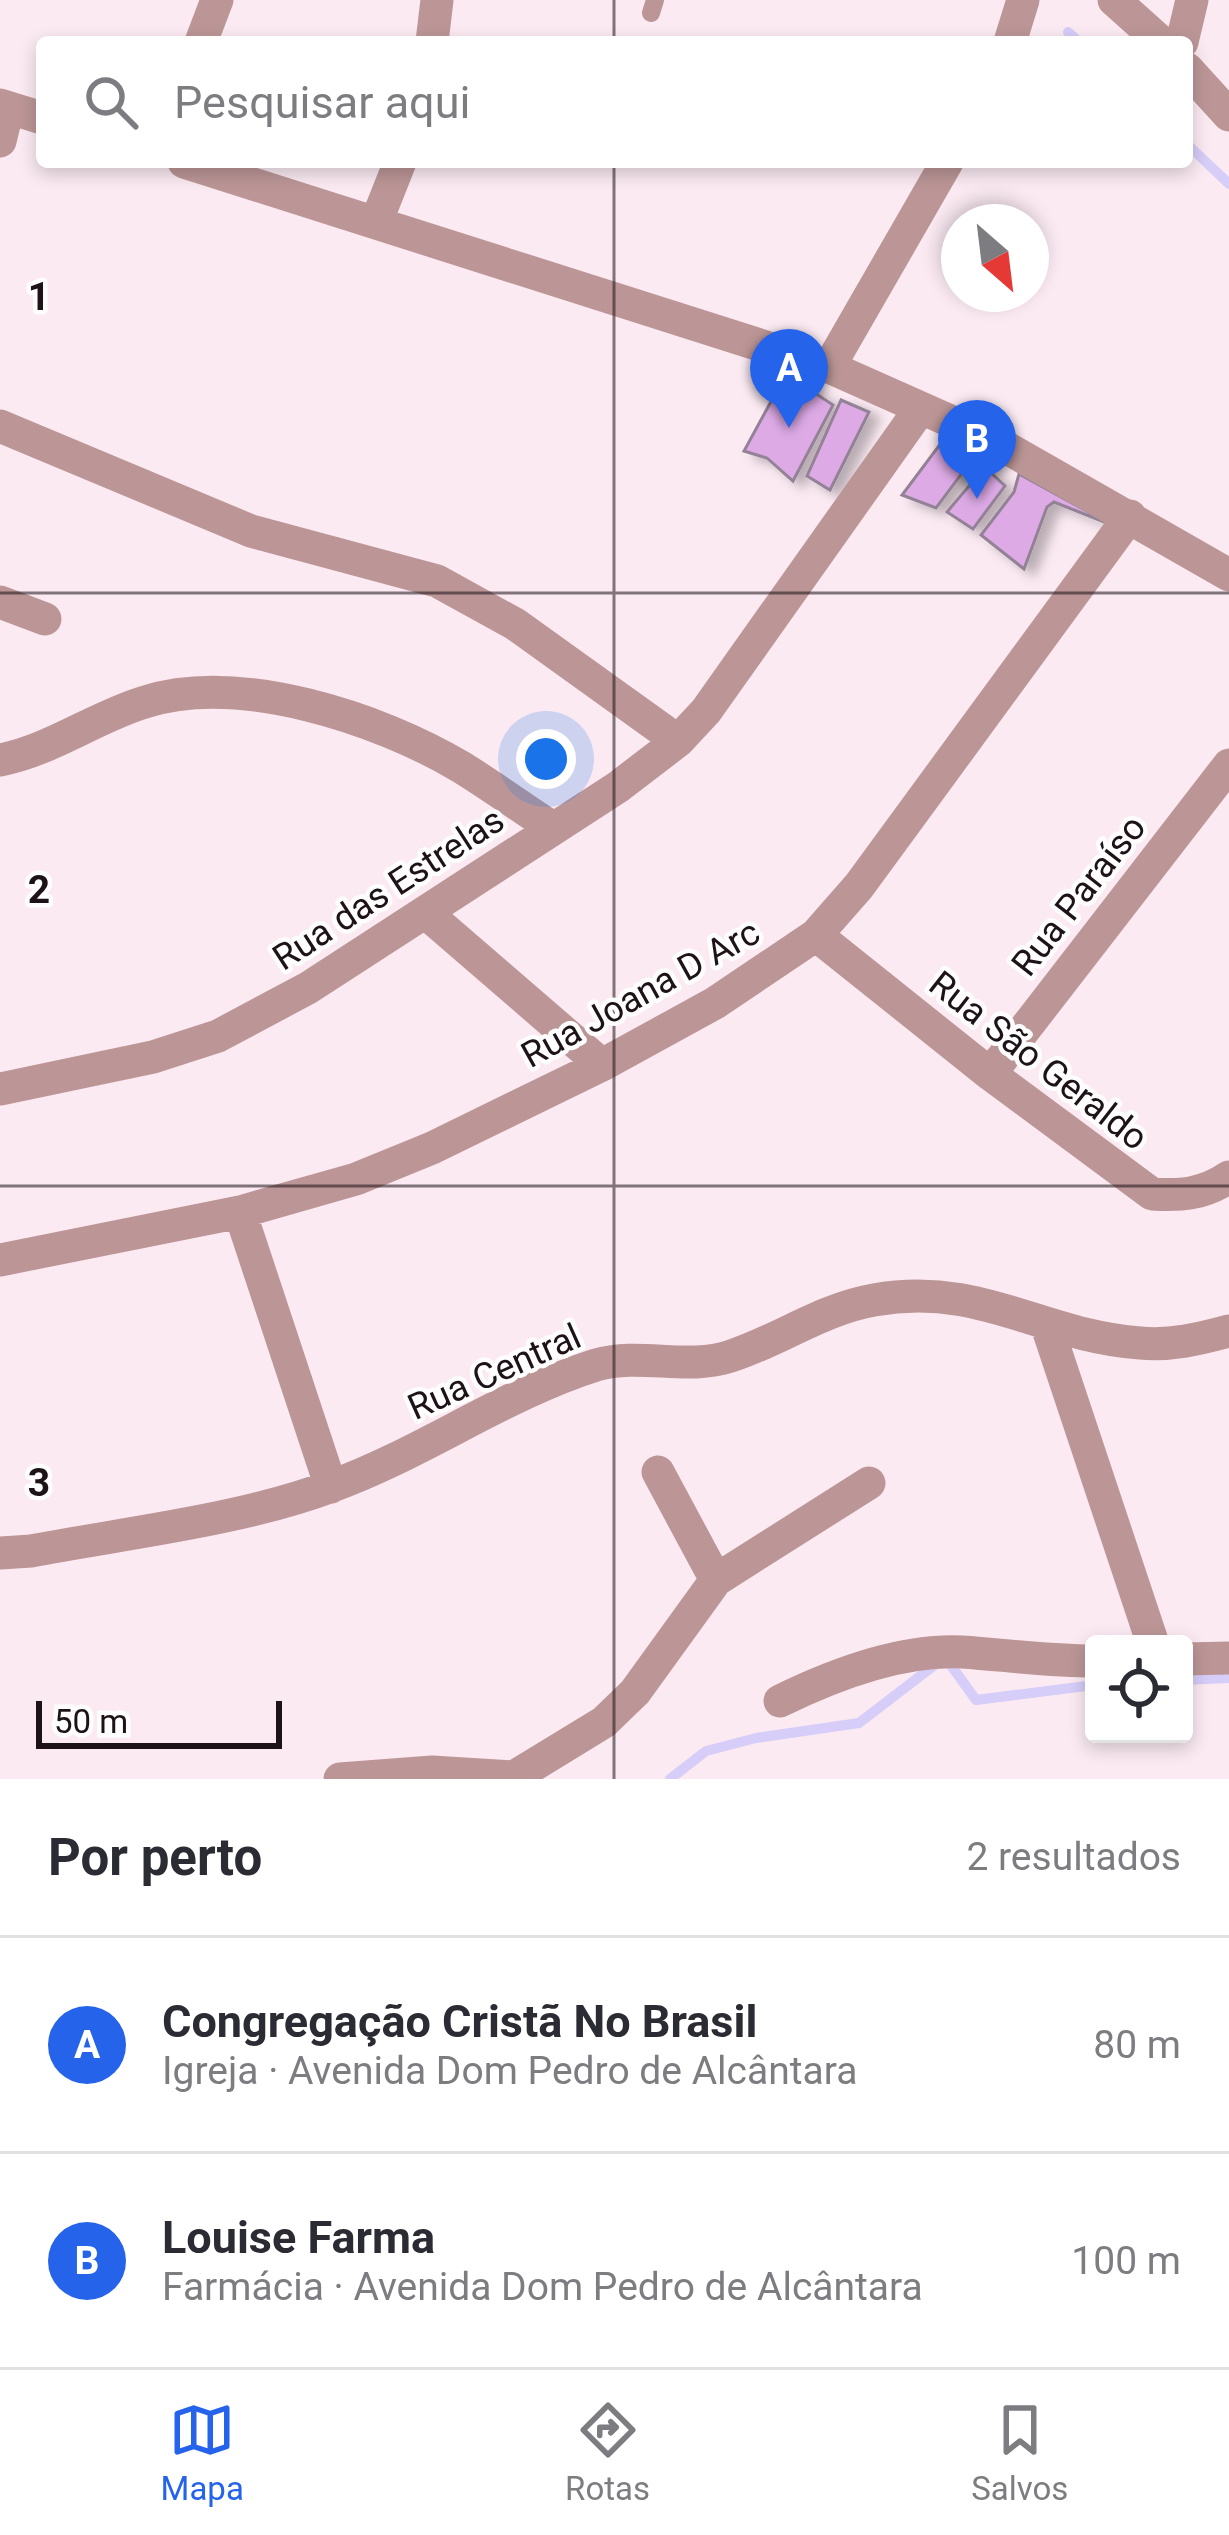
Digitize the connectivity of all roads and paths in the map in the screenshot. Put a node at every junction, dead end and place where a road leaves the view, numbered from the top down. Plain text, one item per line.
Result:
1 (217, 0) edge
2 (437, 0) edge
3 (1023, 0) edge
4 (1114, 0) edge
5 (1192, 0) edge
6 (203, 36) edge
7 (433, 36) edge
8 (1012, 36) edge
9 (1154, 36) edge
10 (1183, 36) edge
11 (1193, 76) edge
12 (1229, 115) edge
13 (3, 118) edge
14 (36, 118) edge
15 (204, 168) edge
16 (398, 168) edge
17 (943, 168) edge
18 (377, 220) junction
19 (830, 367) junction
20 (920, 409) junction
21 (0, 425) edge
22 (1130, 516) junction
23 (1229, 575) edge
24 (0, 602) edge
25 (45, 619) dead end
26 (678, 741) junction
27 (0, 760) edge
28 (1229, 765) edge
29 (553, 828) junction
30 (426, 914) junction
31 (816, 935) junction
32 (602, 1065) junction
33 (989, 1074) junction
34 (0, 1089) edge
35 (1229, 1177) edge
36 (239, 1212) junction
37 (0, 1260) edge
38 (1046, 1323) junction
39 (1229, 1331) edge
40 (658, 1472) dead end
41 (869, 1483) dead end
42 (331, 1487) junction
43 (0, 1553) edge
44 (716, 1580) junction
45 (1150, 1635) edge
46 (1229, 1658) edge
47 (1193, 1660) edge
48 (1085, 1661) edge
49 (780, 1701) dead end
50 (515, 1778) edge
51 (340, 1779) edge

1 - 6 street
2 - 7 street
3 - 8 street
4 - 9 street
5 - 10 street
11 - 12 street
13 - 14 street
15 - 18 street
16 - 18 street
17 - 19 street
18 - 19 street
19 - 20 street
20 - 22 street
20 - 26 street, Rua das Estrelas
21 - 26 street
22 - 23 street
22 - 31 street, Rua Joana D Arc
24 - 25 street
26 - 29 street, Rua das Estrelas
27 - 29 street
28 - 33 street, Rua Paraíso
29 - 30 street, Rua das Estrelas
30 - 32 street
30 - 34 street, Rua das Estrelas
31 - 32 street, Rua Joana D Arc
31 - 33 street, Rua São Geraldo
32 - 36 street, Rua Joana D Arc
33 - 35 street, Rua São Geraldo
36 - 37 street, Rua Joana D Arc
36 - 42 street
38 - 39 street, Rua Central
38 - 42 street, Rua Central
38 - 45 street
40 - 44 street
41 - 44 street
42 - 43 street, Rua Central
44 - 50 street
46 - 47 street
48 - 49 street
50 - 51 street

